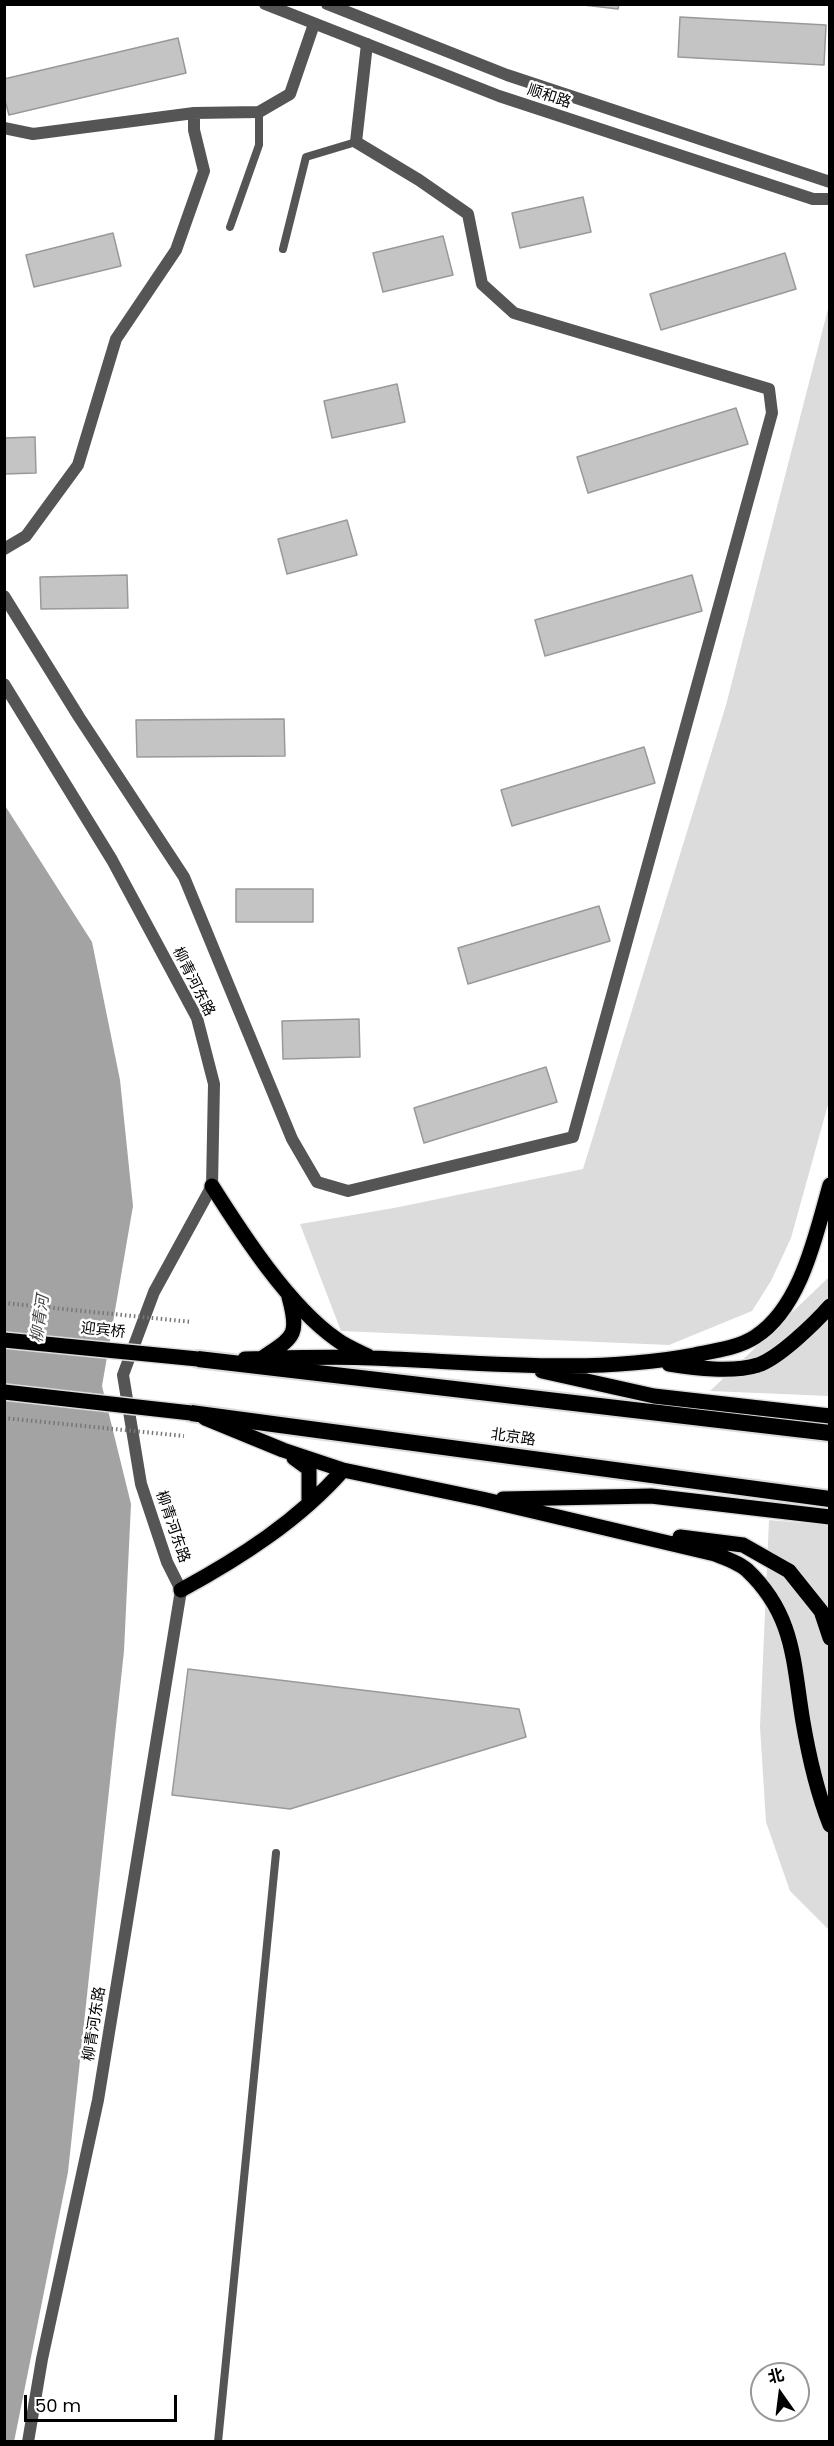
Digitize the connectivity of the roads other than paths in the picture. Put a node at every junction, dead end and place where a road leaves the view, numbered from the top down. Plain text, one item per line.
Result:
1 (265, 4) edge
2 (327, 4) edge
3 (350, 9) edge
4 (314, 24) junction
5 (367, 44) junction
6 (259, 112) junction
7 (194, 113) junction
8 (4, 128) edge
9 (356, 142) junction
10 (830, 182) edge
11 (830, 198) edge
12 (230, 227) dead end
13 (284, 249) dead end
14 (4, 549) edge
15 (4, 596) edge
16 (4, 684) edge
17 (830, 1185) edge
18 (212, 1186) junction
19 (288, 1291) junction
20 (830, 1306) edge
21 (4, 1340) edge
22 (370, 1358) junction
23 (198, 1359) junction
24 (261, 1359) junction
25 (656, 1362) junction
26 (521, 1367) junction
27 (4, 1392) edge
28 (191, 1413) junction
29 (830, 1416) edge
30 (830, 1433) edge
31 (283, 1450) junction
32 (343, 1470) junction
33 (482, 1499) junction
34 (830, 1499) edge
35 (309, 1501) junction
36 (830, 1517) edge
37 (596, 1527) junction
38 (181, 1590) junction
39 (830, 1638) edge
40 (830, 1825) edge
41 (276, 1853) dead end
42 (28, 2442) edge
43 (218, 2442) edge

1 - 4 street, 顺和路
2 - 3 street, 顺和路
3 - 10 street, 顺和路
4 - 5 street, 顺和路
4 - 6 street
5 - 9 street
5 - 11 street, 顺和路
6 - 7 street
6 - 12 lane
7 - 8 street
7 - 14 street
9 - 13 lane
9 - 15 street
16 - 18 street, 柳青河东路
17 - 25 main road
18 - 19 main road
18 - 38 street, 柳青河东路
19 - 22 main road
19 - 24 main road
20 - 25 main road
21 - 23 main road, 迎宾桥, bridge
22 - 24 main road, 迎宾桥
22 - 26 main road, 迎宾桥
23 - 24 main road, 迎宾桥
23 - 30 highway
25 - 26 main road
26 - 29 main road
27 - 28 main road, bridge
28 - 31 main road
28 - 34 highway, 北京路
31 - 32 main road
31 - 35 main road
32 - 33 main road
32 - 35 main road
33 - 36 main road
33 - 37 main road
35 - 38 main road
37 - 39 main road
37 - 40 main road
38 - 42 street, 柳青河东路
41 - 43 lane

